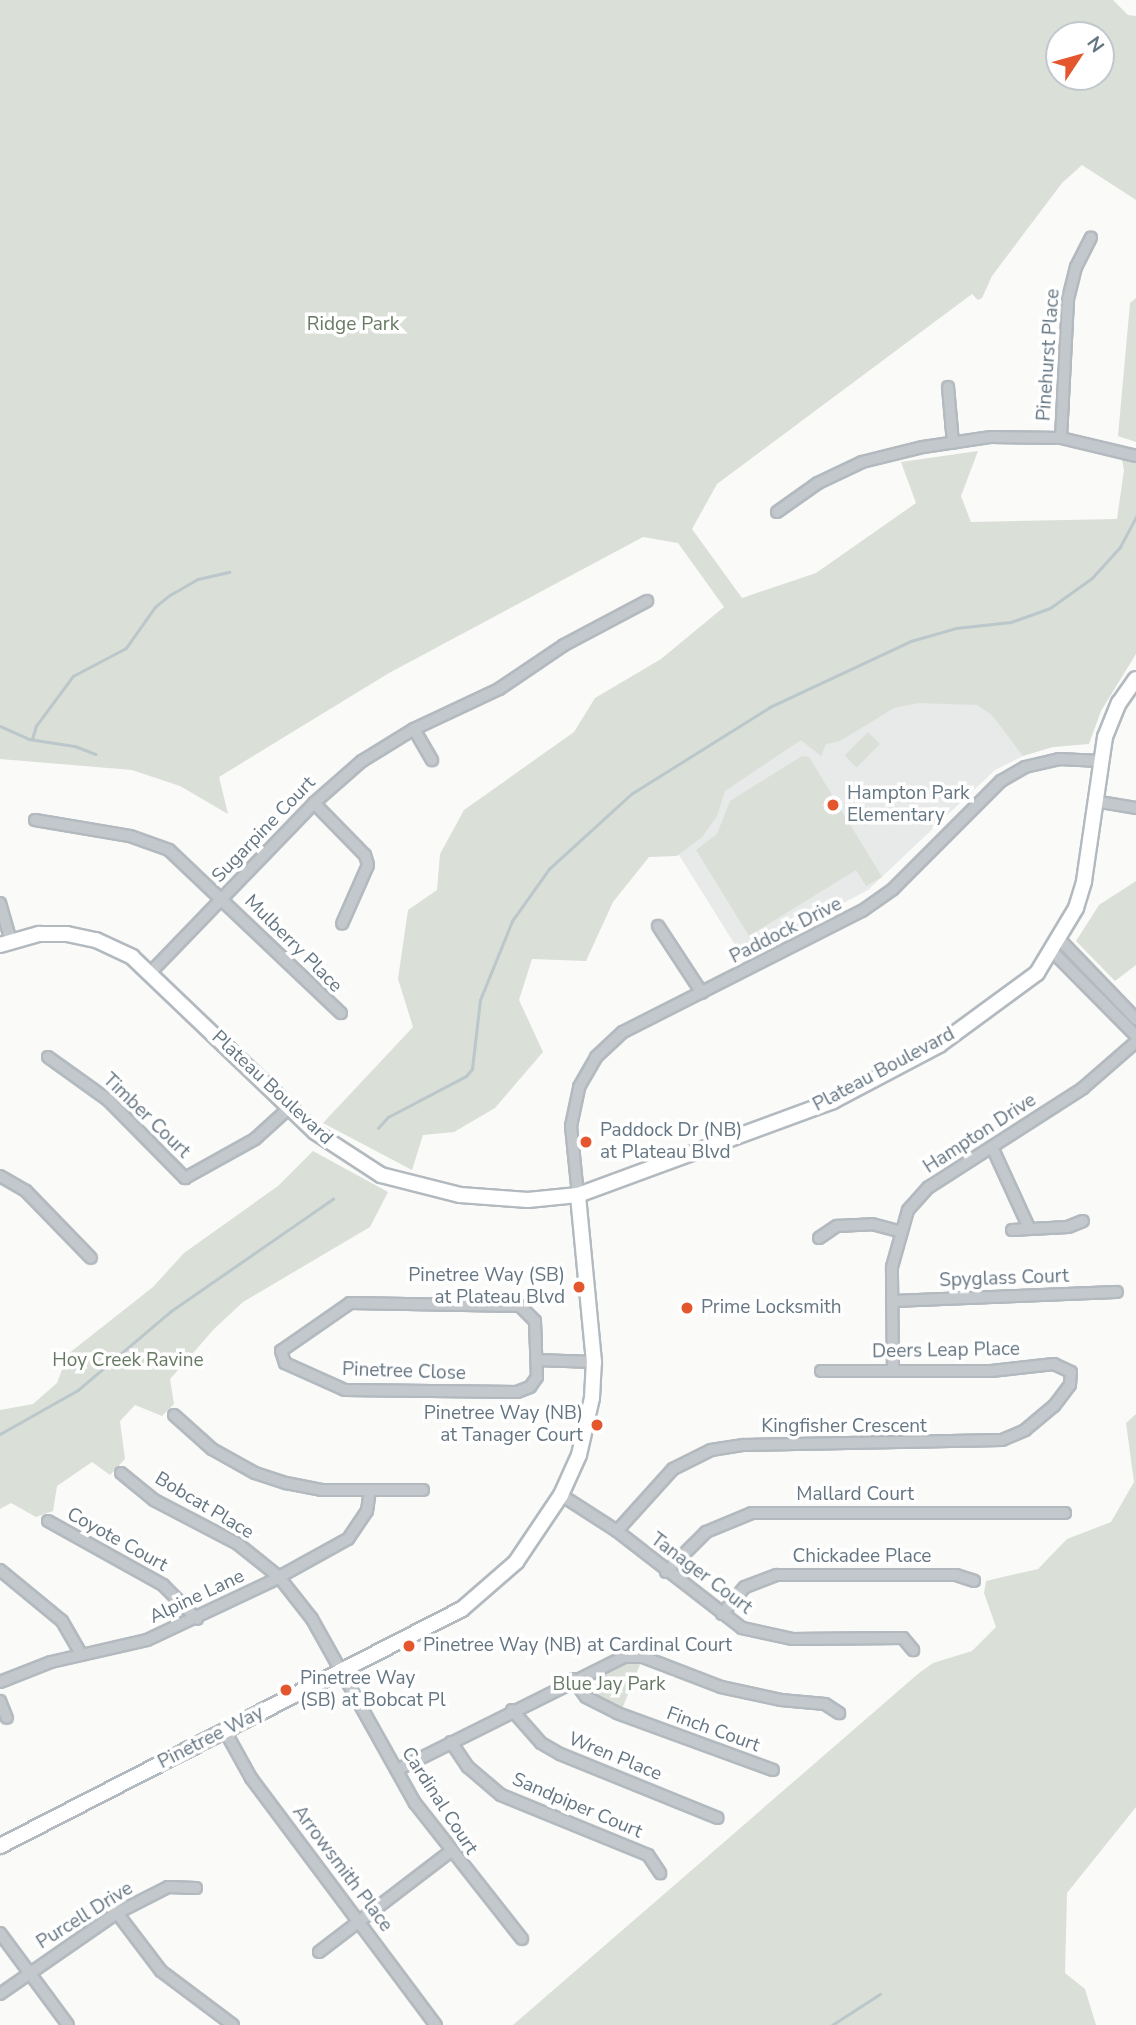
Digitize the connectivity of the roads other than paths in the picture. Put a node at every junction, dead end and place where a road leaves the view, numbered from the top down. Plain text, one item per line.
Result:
1 (1091, 238) dead end
2 (948, 387) dead end
3 (1061, 438) junction
4 (953, 443) junction
5 (1136, 456) edge
6 (777, 512) dead end
7 (646, 601) dead end
8 (1136, 679) edge
9 (414, 729) junction
10 (432, 760) dead end
11 (1100, 761) junction
12 (1094, 801) junction
13 (314, 803) junction
14 (1136, 808) edge
15 (35, 820) dead end
16 (223, 898) junction
17 (0, 903) edge
18 (342, 924) dead end
19 (658, 926) dead end
20 (6, 943) edge
21 (1056, 946) junction
22 (151, 972) junction
23 (702, 993) junction
24 (341, 1013) dead end
25 (1136, 1019) edge
26 (1136, 1036) edge
27 (1136, 1042) edge
28 (47, 1057) dead end
29 (288, 1109) junction
30 (992, 1147) junction
31 (0, 1176) edge
32 (578, 1195) junction
33 (1083, 1221) dead end
34 (1029, 1228) junction
35 (1012, 1230) dead end
36 (899, 1231) junction
37 (818, 1238) dead end
38 (91, 1258) dead end
39 (1117, 1292) dead end
40 (892, 1301) junction
41 (537, 1360) junction
42 (594, 1362) junction
43 (821, 1371) dead end
44 (893, 1371) junction
45 (1071, 1372) joint
46 (174, 1415) dead end
47 (121, 1473) dead end
48 (370, 1490) junction
49 (423, 1490) dead end
50 (561, 1495) junction
51 (1065, 1513) dead end
52 (48, 1521) dead end
53 (617, 1531) junction
54 (0, 1570) edge
55 (666, 1572) junction
56 (279, 1577) junction
57 (974, 1581) dead end
58 (722, 1614) junction
59 (197, 1619) junction
60 (913, 1650) dead end
61 (82, 1655) junction
62 (342, 1671) junction
63 (573, 1679) junction
64 (0, 1682) edge
65 (0, 1701) edge
66 (512, 1710) junction
67 (839, 1713) dead end
68 (7, 1718) dead end
69 (225, 1731) junction
70 (451, 1742) junction
71 (397, 1770) junction
72 (773, 1770) dead end
73 (718, 1818) dead end
74 (0, 1846) edge
75 (450, 1852) junction
76 (660, 1873) dead end
77 (196, 1888) dead end
78 (117, 1913) junction
79 (359, 1920) junction
80 (0, 1933) edge
81 (522, 1939) dead end
82 (319, 1952) dead end
83 (29, 1973) junction
84 (0, 1994) edge
85 (68, 2025) edge
86 (233, 2025) edge
87 (436, 2025) edge

1 - 3 street, Pinehurst Place
2 - 4 street
3 - 4 street
3 - 5 street
4 - 6 street
7 - 9 street, Sugarpine Court
8 - 11 street, Plateau Boulevard
9 - 10 street
9 - 13 street, Sugarpine Court
11 - 12 street, Plateau Boulevard
11 - 23 street, Paddock Drive
12 - 14 street
12 - 21 street, Plateau Boulevard
13 - 16 street, Sugarpine Court
13 - 18 street
15 - 16 street, Mulberry Place
16 - 22 street, Sugarpine Court
16 - 24 street, Mulberry Place
17 - 20 street
19 - 23 street
20 - 22 street, Plateau Boulevard
21 - 25 street
21 - 26 street
21 - 32 street, Plateau Boulevard
22 - 29 street, Plateau Boulevard
23 - 32 street, Paddock Drive
27 - 30 street, Hampton Drive
28 - 29 street, Timber Court
29 - 32 street, Plateau Boulevard
30 - 34 street
30 - 36 street, Hampton Drive
31 - 38 street
32 - 42 street, Pinetree Way
33 - 34 street
34 - 35 street
36 - 37 street
36 - 40 street, Hampton Drive
39 - 40 street, Spyglass Court
40 - 44 street, Hampton Drive
41 - 41 street, Pinetree Close
41 - 42 street
42 - 50 street, Pinetree Way
43 - 44 street, Deers Leap Place
44 - 45 street, Deers Leap Place
45 - 53 street, Kingfisher Crescent
46 - 48 street
47 - 56 street, Bobcat Place
48 - 49 street
48 - 56 street, Alpine Lane
50 - 53 street, Tanager Court
50 - 62 street, Pinetree Way
51 - 55 street, Mallard Court
52 - 59 street, Coyote Court
53 - 55 street, Tanager Court
54 - 61 street
55 - 58 street, Tanager Court
56 - 59 street, Alpine Lane
56 - 62 street, Bobcat Place
57 - 58 street, Chickadee Place
58 - 60 street, Tanager Court
59 - 61 street, Alpine Lane
61 - 64 street, Alpine Lane
62 - 69 street, Pinetree Way
62 - 71 street, Cardinal Court
63 - 66 street
63 - 67 street
63 - 72 street, Finch Court
65 - 68 street
66 - 70 street
66 - 73 street, Wren Place
69 - 74 street, Pinetree Way
69 - 79 street, Arrowsmith Place
70 - 71 street
70 - 76 street, Sandpiper Court
71 - 75 street, Cardinal Court
75 - 79 street
75 - 81 street, Cardinal Court
77 - 78 street, Purcell Drive
78 - 83 street, Purcell Drive
78 - 86 street
79 - 82 street
79 - 87 street, Arrowsmith Place
80 - 83 street
83 - 84 street, Purcell Drive
83 - 85 street

